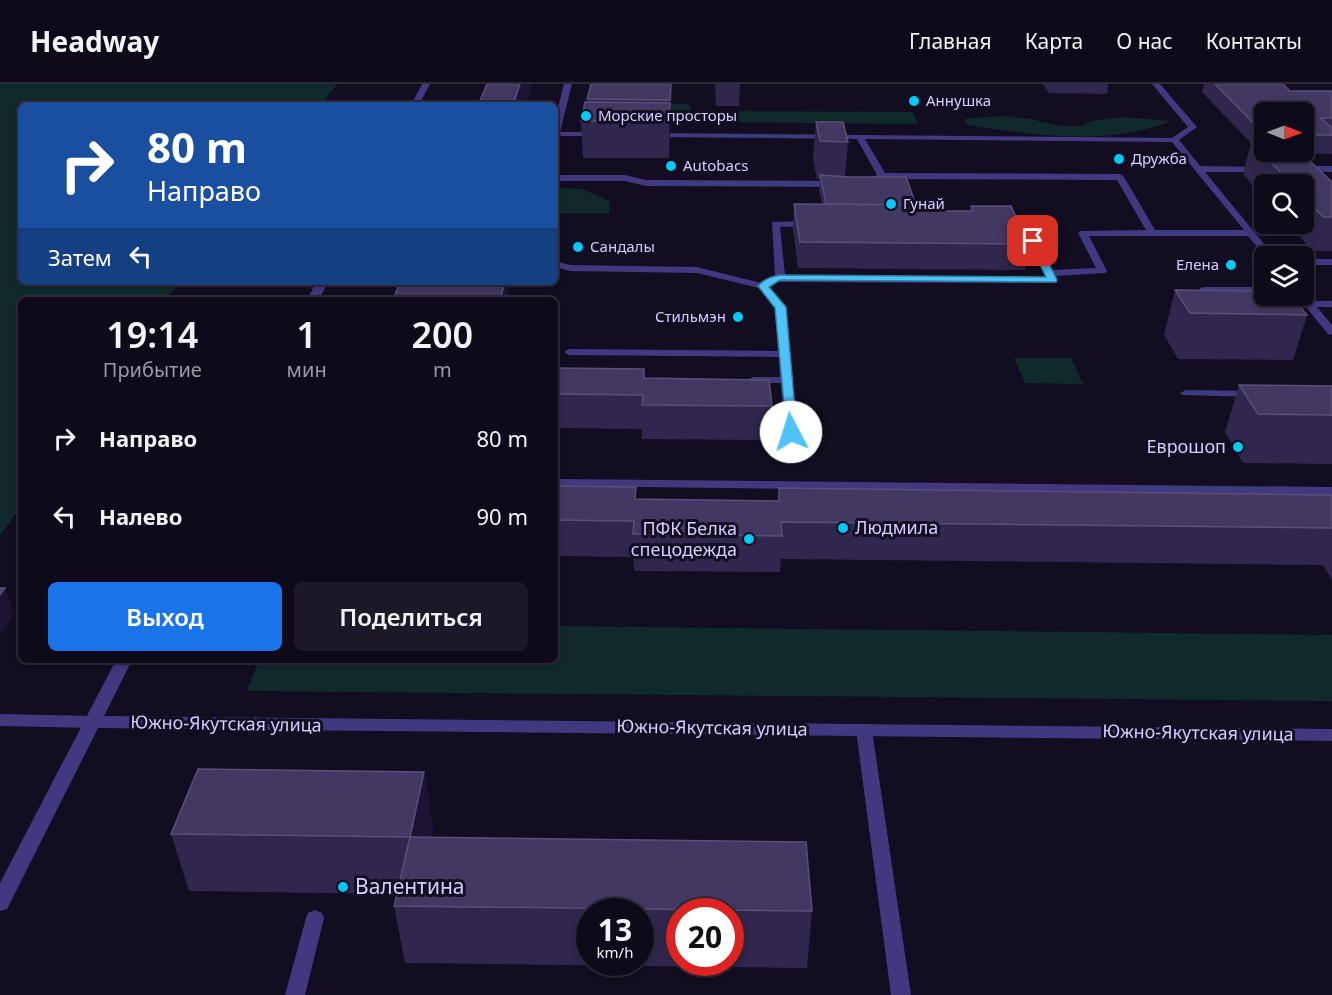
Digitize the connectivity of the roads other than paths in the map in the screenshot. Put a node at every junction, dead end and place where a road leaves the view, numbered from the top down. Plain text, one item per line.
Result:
1 (426, 84) edge
2 (568, 84) edge
3 (1156, 84) edge
4 (417, 102) edge
5 (558, 122) edge
6 (558, 134) edge
7 (614, 135) edge
8 (649, 135) edge
9 (860, 137) junction
10 (1174, 140) junction
11 (1197, 169) junction
12 (1270, 169) edge
13 (1293, 169) edge
14 (1305, 169) junction
15 (1332, 169) edge
16 (882, 176) junction
17 (558, 178) edge
18 (1318, 182) edge
19 (848, 184) edge
20 (860, 185) edge
21 (822, 224) edge
22 (990, 225) edge
23 (1152, 233) junction
24 (1250, 233) junction
25 (1261, 246) edge
26 (1314, 261) edge
27 (1332, 262) edge
28 (558, 265) edge
29 (1049, 273) junction
30 (780, 278) junction
31 (763, 286) junction
32 (1204, 290) edge
33 (1254, 291) edge
34 (1314, 301) edge
35 (1332, 304) edge
36 (1311, 306) edge
37 (1332, 332) edge
38 (569, 352) dead end
39 (784, 354) junction
40 (741, 380) edge
41 (787, 380) junction
42 (1186, 393) dead end
43 (1264, 394) edge
44 (777, 452) dead end
45 (561, 483) dead end
46 (1332, 491) edge
47 (122, 663) edge
48 (0, 720) edge
49 (92, 722) junction
50 (864, 730) junction
51 (1332, 735) edge
52 (0, 903) edge
53 (315, 918) dead end
54 (295, 995) edge
55 (901, 995) edge

1 - 4 street
2 - 5 lane
3 - 10 lane
6 - 7 lane
8 - 9 lane
9 - 10 lane
9 - 16 lane
10 - 11 lane
11 - 12 lane
11 - 24 lane
13 - 14 lane
14 - 15 lane
14 - 18 lane
16 - 20 lane
16 - 23 lane
17 - 19 lane
21 - 30 lane
22 - 29 lane
23 - 24 lane
23 - 29 lane
24 - 25 lane
26 - 27 lane
28 - 31 lane
29 - 30 lane
30 - 31 lane
31 - 39 lane
32 - 33 lane
34 - 35 lane
36 - 37 lane
38 - 39 lane
39 - 41 lane
40 - 41 lane
41 - 44 lane
42 - 43 lane
45 - 46 lane
47 - 49 street
48 - 49 lane
49 - 50 street, Южно-Якутская улица
49 - 52 street
50 - 51 street, Южно-Якутская улица
50 - 55 lane
53 - 54 lane

